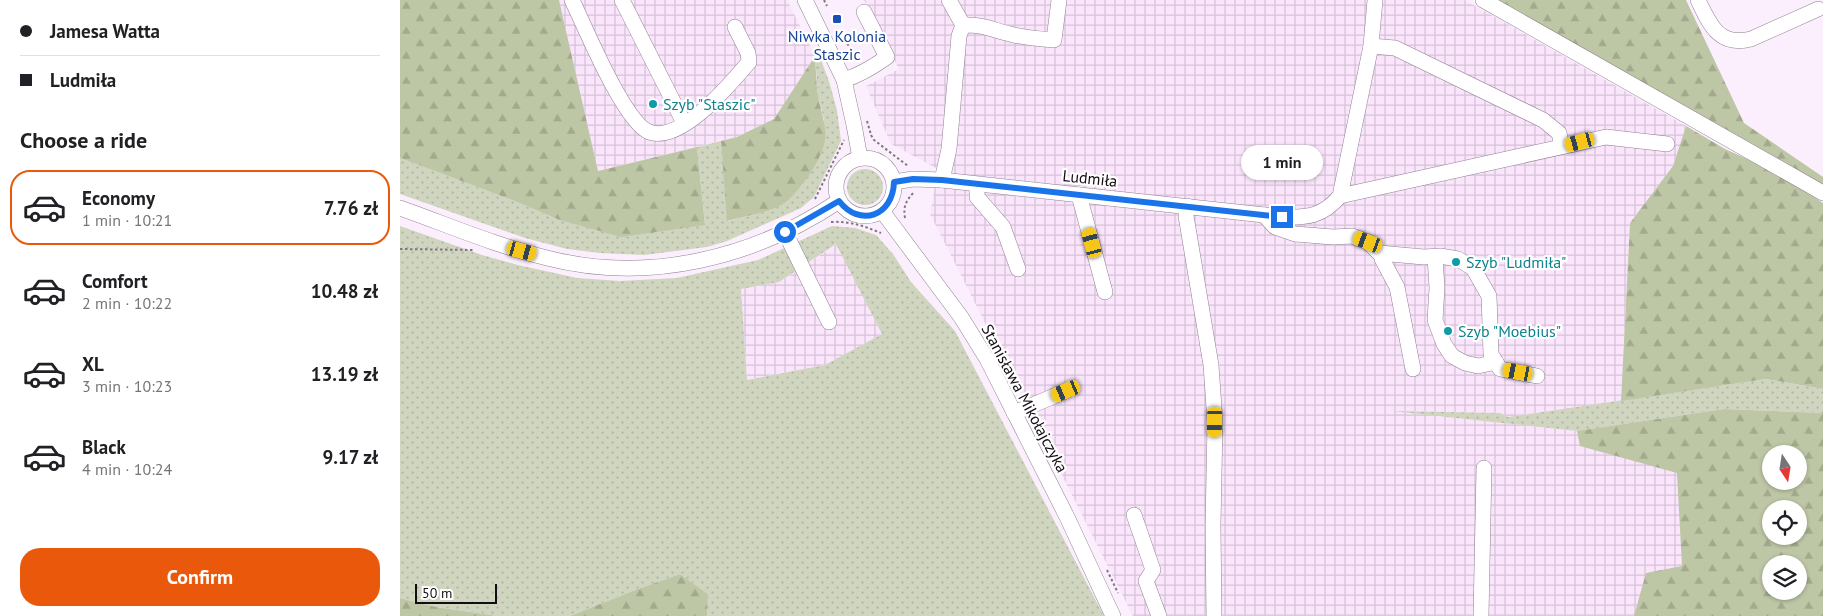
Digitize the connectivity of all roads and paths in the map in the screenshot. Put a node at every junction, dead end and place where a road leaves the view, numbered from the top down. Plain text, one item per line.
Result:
1 (572, 0) edge
2 (622, 0) edge
3 (805, 0) edge
4 (824, 0) edge
5 (949, 0) edge
6 (1059, 0) edge
7 (1375, 0) edge
8 (1483, 0) edge
9 (1698, 0) edge
10 (827, 6) dead end
11 (1818, 9) edge
12 (864, 12) dead end
13 (963, 25) junction
14 (735, 27) dead end
15 (1371, 46) junction
16 (844, 80) junction
17 (684, 123) junction
18 (871, 135) dead end
19 (844, 140) dead end
20 (1667, 144) dead end
21 (1562, 146) junction
22 (860, 158) junction
23 (942, 180) junction
24 (894, 182) junction
25 (914, 185) junction
26 (977, 185) junction
27 (1823, 193) edge
28 (1079, 195) junction
29 (1340, 196) junction
30 (839, 201) junction
31 (810, 204) dead end
32 (1187, 206) junction
33 (400, 208) edge
34 (882, 211) junction
35 (1264, 215) junction
36 (828, 222) dead end
37 (785, 232) junction
38 (882, 233) dead end
39 (400, 249) edge
40 (480, 250) dead end
41 (1383, 253) junction
42 (1435, 257) junction
43 (1018, 270) dead end
44 (1105, 292) dead end
45 (829, 322) dead end
46 (1496, 362) junction
47 (1413, 369) dead end
48 (1537, 376) dead end
49 (1066, 391) dead end
50 (1014, 413) junction
51 (1484, 468) dead end
52 (1134, 515) dead end
53 (1113, 616) edge
54 (1159, 616) edge
55 (1214, 616) edge
56 (1481, 616) edge

1 - 17 street
2 - 17 street
3 - 16 street
4 - 10 path
5 - 13 street
6 - 13 street
7 - 15 street
8 - 27 street
9 - 11 street
12 - 16 street
13 - 23 street
14 - 17 street
15 - 21 street
15 - 29 street
16 - 22 street
18 - 25 path
19 - 31 path
20 - 21 street
21 - 29 street
22 - 24 street
22 - 30 street
23 - 25 street, Ludmiła
23 - 26 street, Ludmiła
24 - 25 street, Ludmiła
24 - 34 street
26 - 28 street, Ludmiła
26 - 43 street
28 - 32 street, Ludmiła
28 - 44 street
29 - 35 street, Ludmiła
30 - 34 street
30 - 37 street
32 - 35 street, Ludmiła
32 - 55 street
33 - 37 street
34 - 50 street, Stanisława Mikołajczyka
35 - 41 street
36 - 38 path
37 - 45 street
39 - 40 path
41 - 42 street
41 - 47 street
42 - 46 street
42 - 46 street
46 - 48 street
49 - 50 street
50 - 53 street, Stanisława Mikołajczyka
51 - 56 street
52 - 54 street

